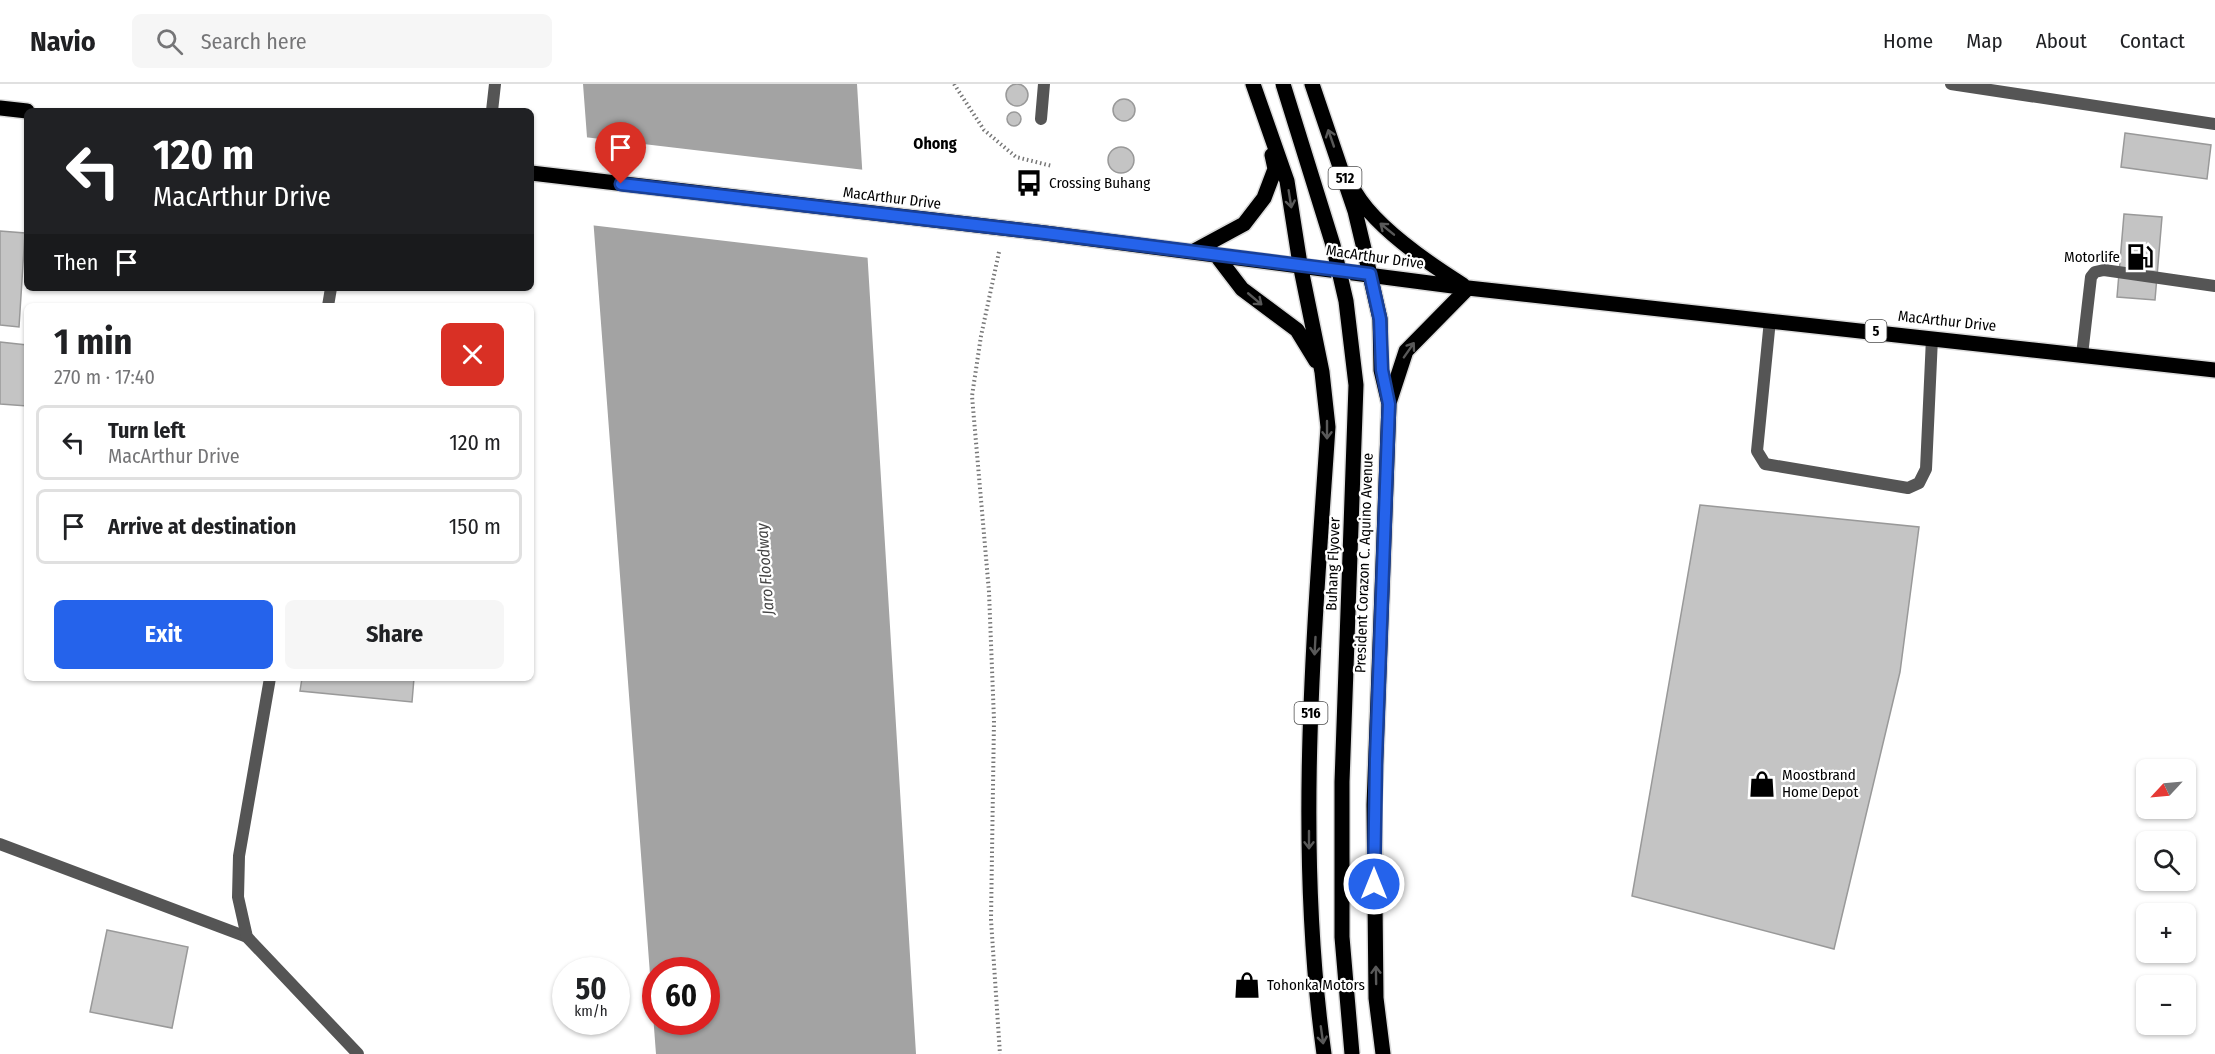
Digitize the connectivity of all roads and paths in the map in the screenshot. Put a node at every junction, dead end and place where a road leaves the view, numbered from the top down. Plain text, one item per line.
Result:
1 (495, 84) edge
2 (954, 84) edge
3 (1044, 84) edge
4 (1253, 84) edge
5 (1283, 84) edge
6 (1312, 84) edge
7 (1951, 84) edge
8 (0, 108) edge
9 (492, 108) edge
10 (24, 111) edge
11 (1041, 119) dead end
12 (2215, 124) edge
13 (1267, 127) junction
14 (1052, 166) dead end
15 (1343, 172) junction
16 (534, 173) edge
17 (1004, 229) junction
18 (1194, 251) junction
19 (1216, 255) junction
20 (1300, 264) junction
21 (1370, 274) junction
22 (2215, 286) edge
23 (1468, 288) junction
24 (1770, 320) junction
25 (1932, 338) junction
26 (2082, 355) junction
27 (2215, 370) edge
28 (1322, 372) junction
29 (1389, 404) junction
30 (269, 681) edge
31 (0, 844) edge
32 (247, 937) junction
33 (358, 1054) edge
34 (1000, 1054) edge
35 (1324, 1054) edge
36 (1352, 1054) edge
37 (1383, 1054) edge

1 - 9 street
2 - 14 path
3 - 11 street
4 - 13 main road
5 - 36 main road, Buhang Flyover, bridge
15 -> 6 main road, President Corazon C. Aquino Avenue / 512
7 - 12 street
8 - 10 main road
13 - 18 main road
13 -> 20 main road
15 - 21 main road, President Corazon C. Aquino Avenue / 512
23 -> 15 main road
16 - 17 main road, MacArthur Drive / 5
17 - 18 main road, MacArthur Drive / 5
17 - 34 path
18 - 19 main road, MacArthur Drive / 5
19 - 20 main road, MacArthur Drive / 5
19 -> 28 main road
20 - 21 main road, MacArthur Drive / 5
20 - 28 main road, 516
21 - 23 main road, MacArthur Drive / 5
21 - 29 main road, President Corazon C. Aquino Avenue
22 - 26 street
23 - 24 main road, MacArthur Drive / 5
29 -> 23 main road
24 - 25 main road, MacArthur Drive / 5
24 - 25 street
25 - 26 main road, MacArthur Drive / 5
26 - 27 main road, MacArthur Drive / 5
28 -> 35 main road, 516
37 -> 29 main road, President Corazon C. Aquino Avenue
30 - 32 street
31 - 32 street
32 - 33 street

